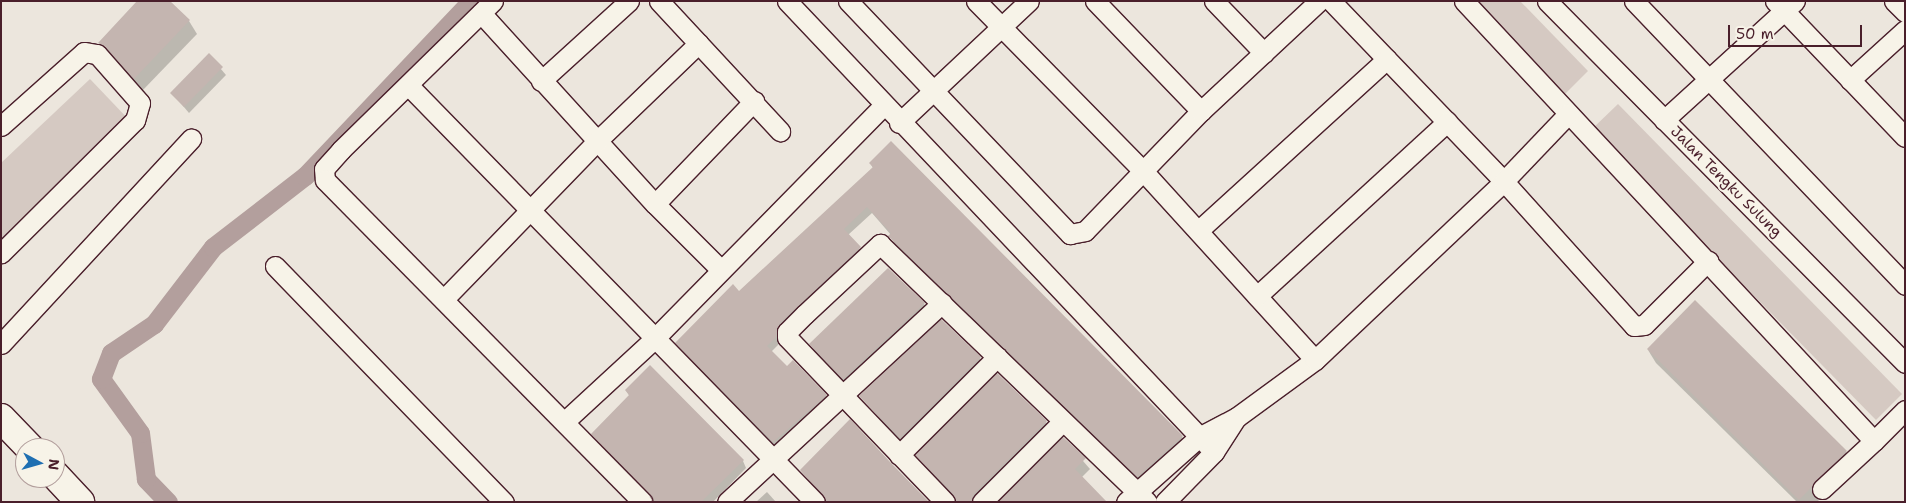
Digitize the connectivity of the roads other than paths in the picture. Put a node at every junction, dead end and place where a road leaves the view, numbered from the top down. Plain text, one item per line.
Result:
1 (629, 1) edge
2 (659, 1) edge
3 (787, 1) edge
4 (848, 1) edge
5 (976, 1) edge
6 (1029, 1) edge
7 (1095, 1) edge
8 (1214, 1) edge
9 (1319, 1) edge
10 (1331, 1) edge
11 (1464, 1) edge
12 (1547, 1) edge
13 (1634, 1) edge
14 (1894, 1) edge
15 (1785, 4) edge
16 (487, 7) edge
17 (1905, 12) edge
18 (1001, 27) junction
19 (1905, 30) edge
20 (699, 43) junction
21 (1264, 53) junction
22 (1387, 59) junction
23 (1850, 80) junction
24 (542, 81) junction
25 (1711, 81) junction
26 (409, 86) junction
27 (933, 92) junction
28 (754, 101) junction
29 (883, 106) junction
30 (1201, 111) junction
31 (1568, 114) junction
32 (1664, 120) junction
33 (899, 122) junction
34 (1447, 122) junction
35 (1, 126) edge
36 (780, 131) dead end
37 (1905, 137) edge
38 (191, 139) dead end
39 (597, 140) junction
40 (1144, 172) junction
41 (1504, 181) junction
42 (655, 204) junction
43 (530, 211) junction
44 (1199, 230) junction
45 (1, 253) edge
46 (1708, 261) junction
47 (275, 266) dead end
48 (720, 269) junction
49 (1905, 286) edge
50 (1257, 296) junction
51 (444, 299) junction
52 (942, 303) junction
53 (655, 338) junction
54 (1, 344) edge
55 (997, 357) junction
56 (1315, 360) junction
57 (1905, 363) edge
58 (841, 397) junction
59 (1905, 410) edge
60 (1237, 417) junction
61 (1, 418) edge
62 (564, 422) junction
63 (1062, 422) junction
64 (1199, 437) junction
65 (20, 438) edge
66 (1874, 441) junction
67 (1214, 452) junction
68 (899, 456) junction
69 (773, 459) junction
70 (65, 486) edge
71 (1822, 489) dead end
72 (1137, 498) edge
73 (80, 502) edge
74 (504, 502) edge
75 (642, 502) edge
76 (727, 502) edge
77 (815, 502) edge
78 (945, 502) edge
79 (982, 502) edge
80 (1165, 502) edge

1 - 24 street
2 - 20 street
3 - 29 street
4 - 27 street
5 - 18 street
6 - 18 street
7 - 30 street
8 - 21 street
9 - 21 street
10 - 22 street
11 - 31 street
12 - 32 street, Jalan Tengku Sulung
13 - 25 street
14 - 17 street
15 - 23 street
15 - 25 street
16 - 24 street
16 - 26 street
18 - 27 street
18 - 40 street
19 - 23 street
20 - 28 street
20 - 39 street
21 - 30 street
22 - 34 street
22 - 44 street
23 - 37 street
24 - 39 street
25 - 32 street
25 - 49 street
26 - 43 street
26 - 51 street
27 - 33 street
27 - 40 street
28 - 36 street
28 - 42 street
29 - 33 street
29 - 48 street
30 - 40 street
31 - 41 street
31 - 46 street
32 - 57 street, Jalan Tengku Sulung
33 - 64 street
34 - 41 street
34 - 50 street
35 - 45 street
38 - 54 street
39 - 42 street
39 - 43 street
40 - 44 street
41 - 46 street
41 - 56 street
42 - 48 street
43 - 51 street
43 - 53 street
44 - 50 street
46 - 66 street
47 - 74 street
48 - 53 street
50 - 56 street
51 - 62 street
52 - 55 street
52 - 58 street
52 - 58 street
53 - 62 street
53 - 69 street
55 - 63 street
55 - 68 street
56 - 60 street
58 - 68 street
58 - 69 street
59 - 66 street
60 - 64 street
60 - 67 street
61 - 65 highway
62 - 75 street
63 - 72 street
63 - 79 street
64 - 67 street
64 - 72 street
66 - 71 street
67 - 80 street
68 - 78 street
69 - 76 street
69 - 77 street
70 - 73 highway

